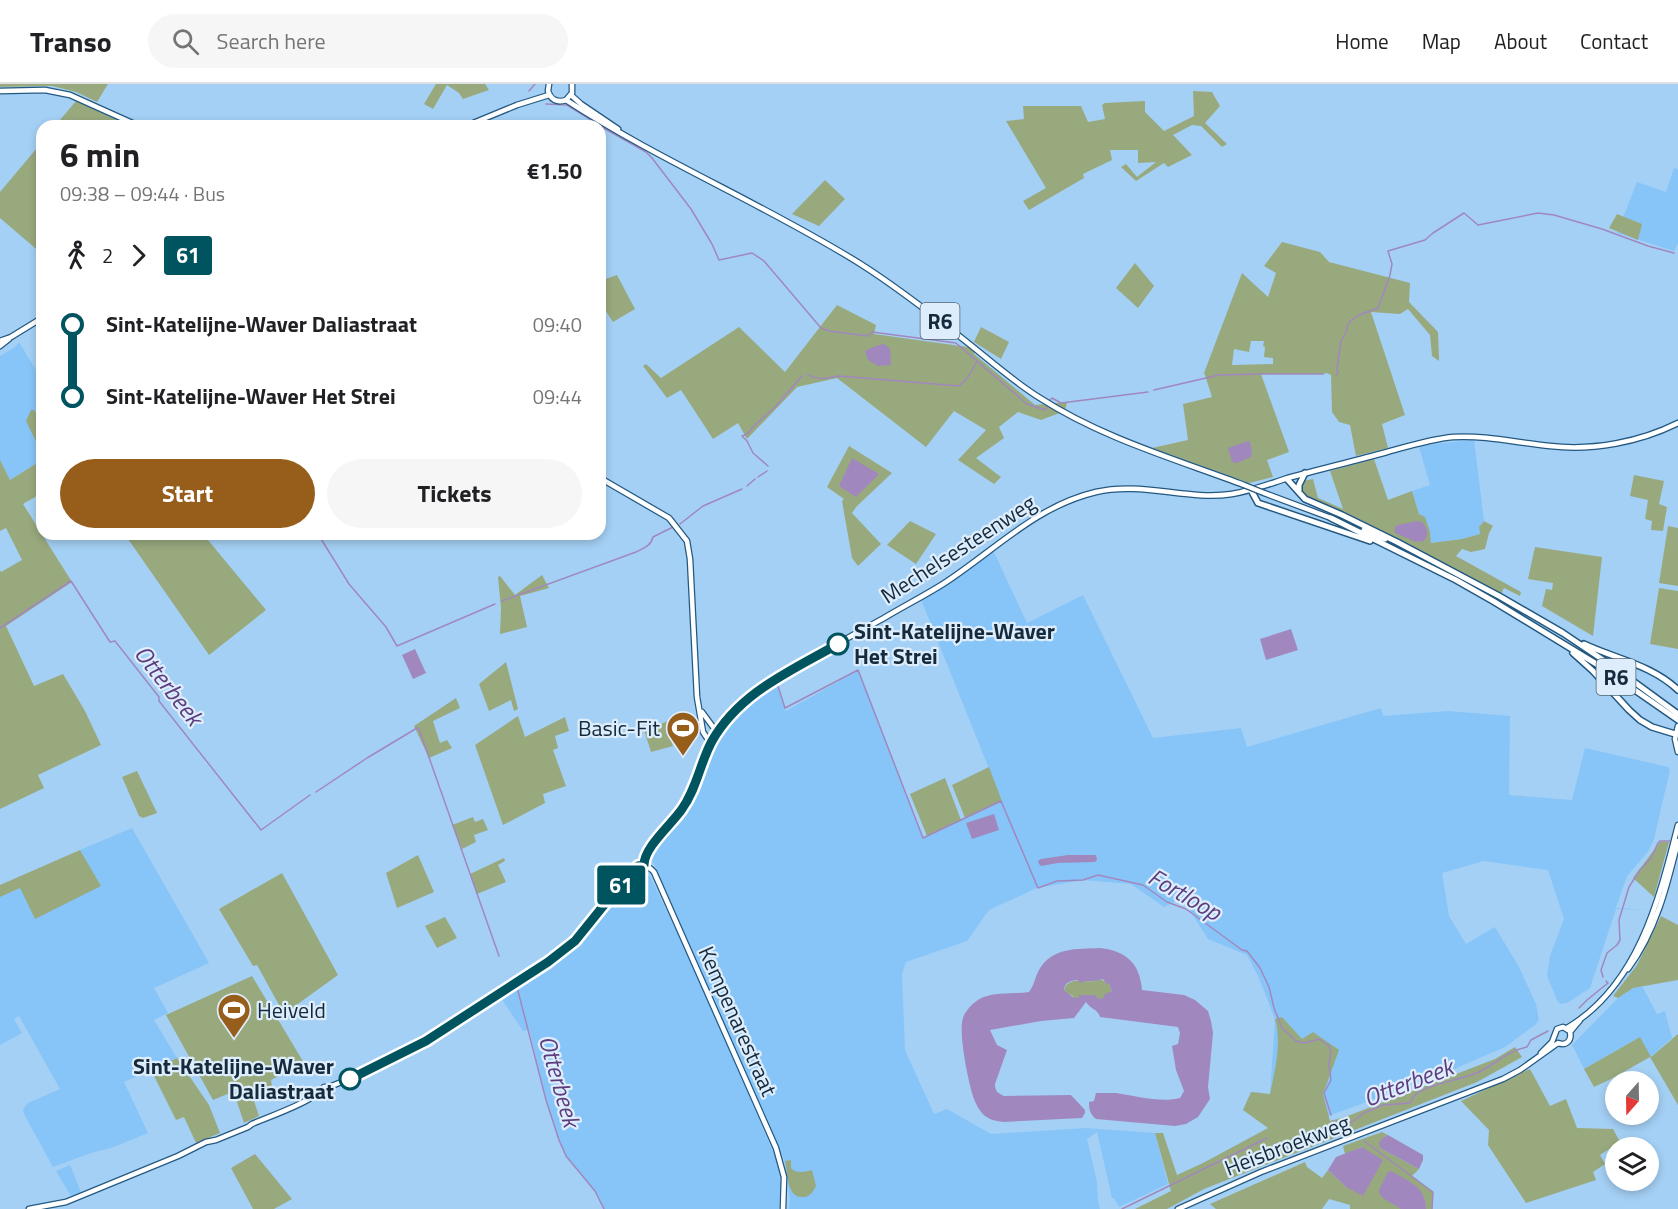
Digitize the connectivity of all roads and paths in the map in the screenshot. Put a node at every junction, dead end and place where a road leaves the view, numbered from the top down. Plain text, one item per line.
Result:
1 (549, 84) edge
2 (572, 84) edge
3 (0, 91) edge
4 (549, 94) junction
5 (572, 95) junction
6 (566, 100) junction
7 (126, 120) edge
8 (482, 120) edge
9 (599, 120) edge
10 (605, 120) edge
11 (606, 121) edge
12 (606, 124) edge
13 (641, 143) junction
14 (36, 322) edge
15 (0, 343) edge
16 (1678, 423) edge
17 (1305, 473) junction
18 (1287, 478) junction
19 (606, 481) edge
20 (1251, 490) junction
21 (1299, 494) junction
22 (1331, 518) junction
23 (1387, 546) junction
24 (1407, 548) junction
25 (1574, 640) junction
26 (1563, 644) junction
27 (1678, 690) edge
28 (699, 708) junction
29 (1669, 710) junction
30 (1678, 714) edge
31 (1678, 720) edge
32 (702, 721) junction
33 (1678, 726) edge
34 (720, 729) junction
35 (717, 734) junction
36 (1675, 734) junction
37 (711, 744) junction
38 (1678, 752) edge
39 (1678, 825) edge
40 (1678, 841) edge
41 (644, 865) junction
42 (1624, 973) junction
43 (1568, 1030) junction
44 (1554, 1038) junction
45 (1558, 1043) junction
46 (1539, 1055) junction
47 (66, 1202) junction
48 (29, 1209) edge
49 (68, 1209) edge
50 (782, 1209) edge
51 (1178, 1209) edge

1 - 4 street
2 - 5 street
3 - 7 street
4 - 6 street, R6
4 - 8 street
5 - 6 street
5 - 10 street, R6
6 - 9 street, R6
11 - 13 street, R6
12 - 13 street, R6
13 - 22 street, R6, bridge
14 - 15 street
16 - 17 street, Mechelsesteenweg
17 - 18 street, Mechelsesteenweg
17 - 21 highway
18 - 20 street, Mechelsesteenweg
18 - 21 highway
19 - 28 street
20 - 23 highway
20 - 34 street, Mechelsesteenweg
21 - 24 highway
22 - 23 highway, R6
22 - 24 highway, R6
23 - 26 highway, R6
24 - 25 highway, R6
25 - 27 highway
25 - 29 highway, R6
26 - 29 highway, R6
26 - 36 highway
28 - 32 street
28 - 34 street
29 - 30 highway, R6
29 - 31 highway, R6
32 - 35 street
32 - 37 street
33 - 36 street
34 - 35 street, Mechelsesteenweg
35 - 37 street, Mechelsesteenweg
36 - 38 street
37 - 41 street, Mechelsesteenweg
39 - 42 street, Heisbroekweg
40 - 42 street, Heisbroekweg
41 - 47 street, Mechelsesteenweg
41 - 50 street, Kempenarestraat
42 - 43 street, Heisbroekweg
43 - 44 street, Heisbroekweg
43 - 45 street, Heisbroekweg
44 - 45 street
44 - 46 street, Heisbroekweg
45 - 46 street, Heisbroekweg
46 - 51 street, Heisbroekweg
47 - 48 street, Mechelsesteenweg
47 - 49 street

